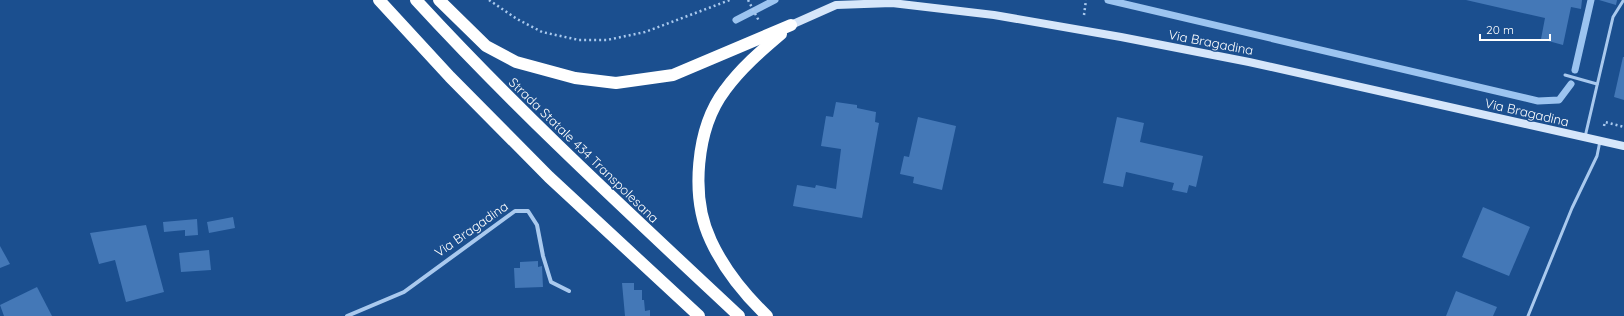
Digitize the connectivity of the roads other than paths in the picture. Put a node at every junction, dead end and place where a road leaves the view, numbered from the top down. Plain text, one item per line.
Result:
1 (379, 0) edge
2 (416, 0) edge
3 (439, 0) edge
4 (1623, 1) edge
5 (792, 26) junction
6 (1565, 75) dead end
7 (1597, 84) junction
8 (1585, 137) junction
9 (1600, 140) junction
10 (1624, 146) edge
11 (569, 291) dead end
12 (347, 316) edge
13 (699, 316) edge
14 (739, 316) edge
15 (767, 316) edge
16 (1528, 316) edge

1 - 13 highway
2 - 14 highway, Strada Statale 434 Transpolesana
3 - 5 highway
4 - 7 lane
5 - 8 main road, Via Bragadina
5 - 15 highway
6 - 7 lane
7 - 8 lane
8 - 9 main road, Via Bragadina
9 - 10 main road, Via Bragadina
9 - 16 lane
11 - 12 street, Via Bragadina

